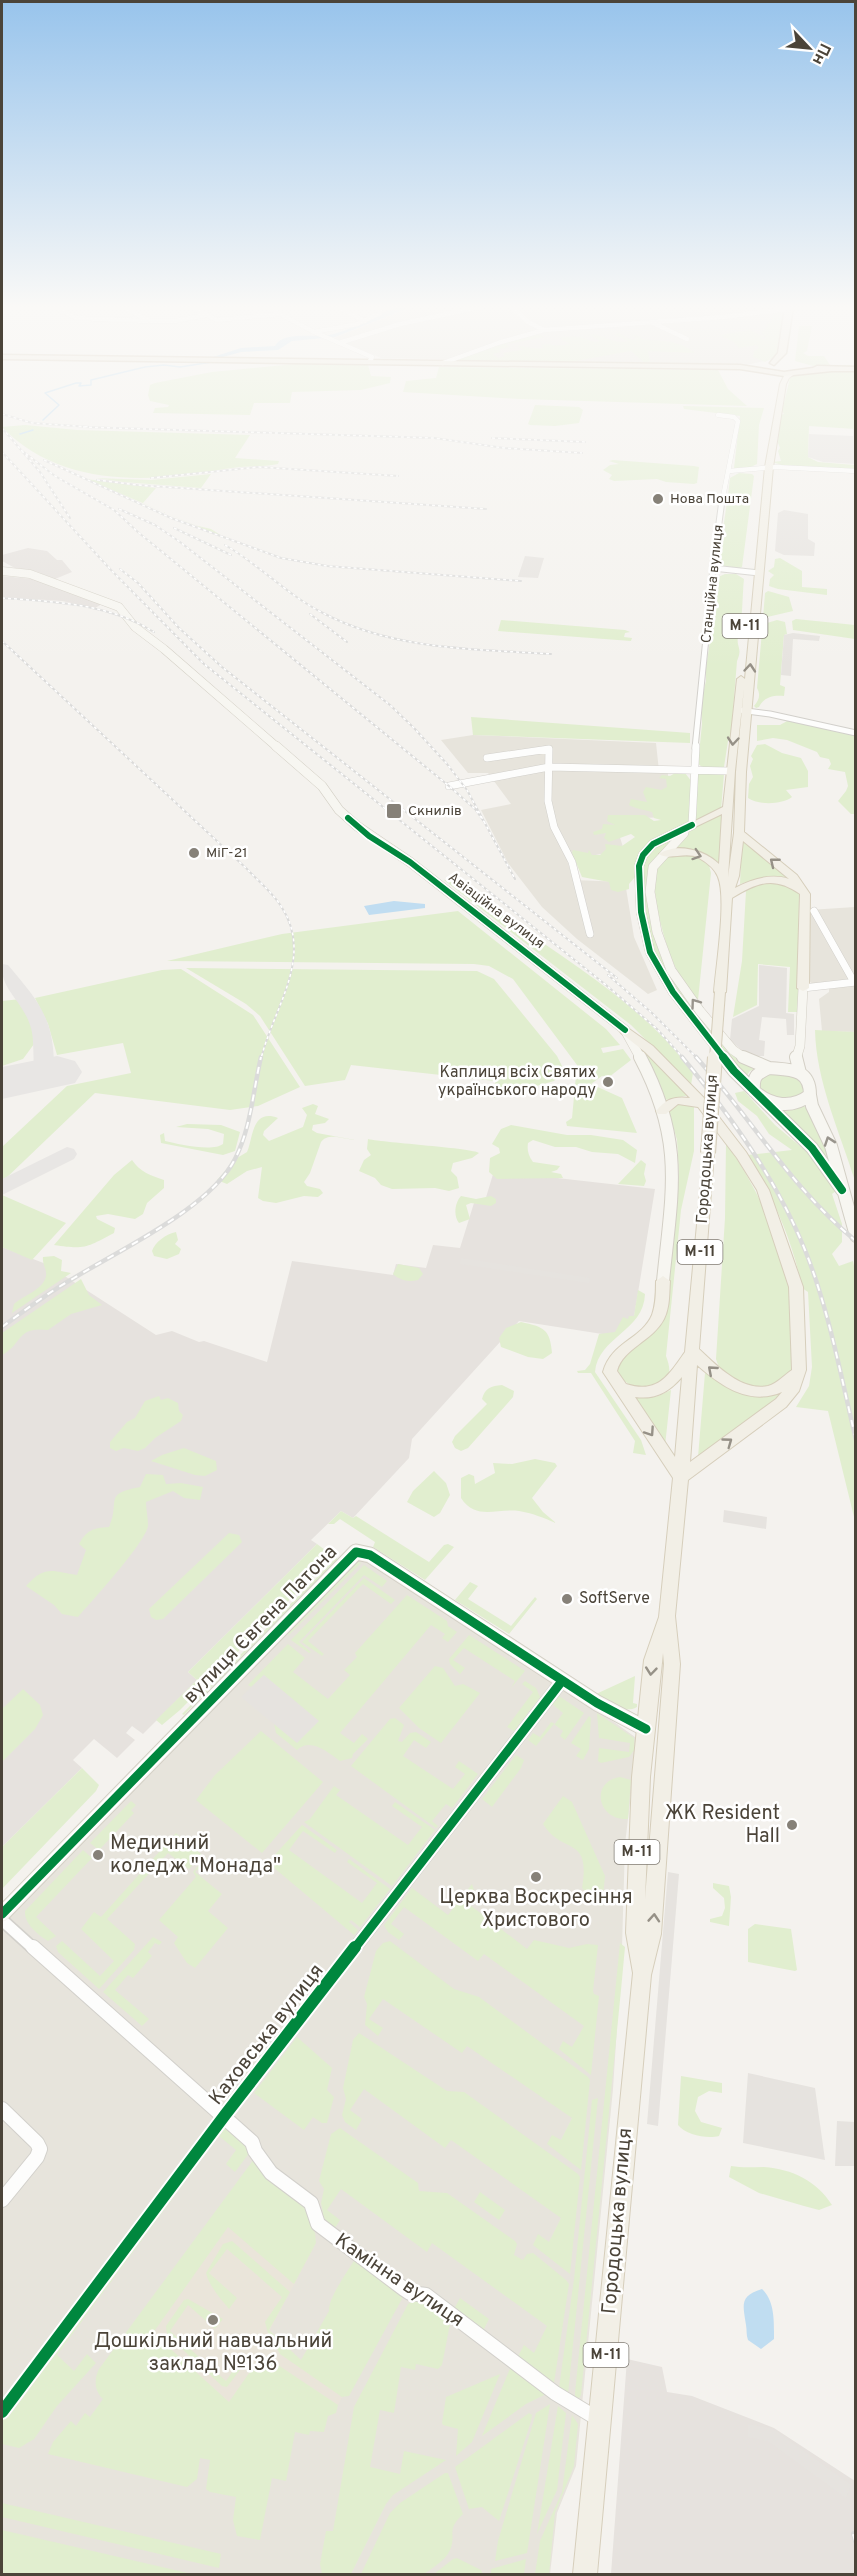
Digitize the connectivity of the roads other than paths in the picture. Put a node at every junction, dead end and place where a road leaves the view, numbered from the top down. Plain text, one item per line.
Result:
1 (737, 427) edge
2 (773, 427) edge
3 (764, 446) dead end
4 (764, 469) junction
5 (729, 471) junction
6 (855, 471) edge
7 (713, 568) junction
8 (2, 571) edge
9 (754, 573) junction
10 (742, 710) junction
11 (855, 733) edge
12 (487, 759) dead end
13 (549, 766) junction
14 (693, 770) junction
15 (730, 771) junction
16 (449, 786) dead end
17 (728, 808) junction
18 (692, 825) junction
19 (740, 833) junction
20 (664, 854) junction
21 (723, 876) junction
22 (805, 894) junction
23 (728, 897) junction
24 (814, 911) dead end
25 (590, 934) dead end
26 (855, 982) edge
27 (803, 988) junction
28 (625, 1030) junction
29 (796, 1058) junction
30 (773, 1068) junction
31 (800, 1073) junction
32 (758, 1095) junction
33 (810, 1095) junction
34 (702, 1103) junction
35 (663, 1111) junction
36 (848, 1198) edge
37 (855, 1236) edge
38 (663, 1281) joint
39 (692, 1352) junction
40 (799, 1370) junction
41 (619, 1387) junction
42 (681, 1477) junction
43 (667, 1616) junction
44 (562, 1681) junction
45 (668, 1707) junction
46 (646, 1729) junction
47 (664, 1762) junction
48 (641, 1777) junction
49 (661, 1807) junction
50 (2, 1914) edge
51 (2, 1920) edge
52 (642, 1976) junction
53 (2, 2109) edge
54 (225, 2115) junction
55 (2, 2200) edge
56 (2, 2412) edge
57 (601, 2421) junction
58 (585, 2574) edge

1 - 5 street, Станційна вулиця
2 - 4 main road, Городоцька вулиця / М-11
3 - 4 main road, Городоцька вулиця / М-11
4 - 5 street
4 - 6 street
4 - 9 main road, Городоцька вулиця / М-11
5 - 7 street, Станційна вулиця
7 - 9 street
7 - 14 street, Станційна вулиця
8 - 28 street, Авіаційна вулиця
9 - 10 main road, Городоцька вулиця / М-11
10 - 11 street
10 -> 15 main road, Городоцька вулиця / М-11
10 - 19 main road, Городоцька вулиця / М-11
12 - 13 street
13 - 14 street
13 - 16 street
13 - 25 street
14 - 15 street
14 - 18 street, Станційна вулиця
15 - 17 main road, Городоцька вулиця / М-11
17 - 18 main road
17 - 21 main road, Городоцька вулиця / М-11
18 - 20 street
18 - 32 street
22 -> 19 main road
19 - 23 main road, Городоцька вулиця / М-11
20 -> 21 main road
30 -> 20 street
21 - 23 main road, Городоцька вулиця / М-11
22 - 23 main road
22 - 27 main road
23 - 39 main road, Городоцька вулиця / М-11, bridge
24 - 26 street
26 - 27 street
27 - 29 street
28 - 34 main road
28 - 35 street, Авіаційна вулиця
29 - 30 street
29 - 31 street
30 - 31 street
30 - 32 street
31 - 33 street
32 - 33 street
32 - 36 street
36 -> 33 street
34 - 35 main road
34 - 40 main road
35 - 38 street, Авіаційна вулиця
36 - 37 street
38 - 41 main road
40 -> 39 main road
39 - 41 main road
39 - 42 main road, Городоцька вулиця / М-11
42 -> 40 main road
41 -> 42 main road
42 - 43 main road, Городоцька вулиця / М-11
43 - 45 main road, Городоцька вулиця / М-11
43 -> 46 main road, Городоцька вулиця / М-11
44 - 46 street, вулиця Євгена Патона
44 - 50 street, вулиця Євгена Патона
44 - 54 street, Каховська вулиця
45 - 46 main road
45 - 47 main road, Городоцька вулиця / М-11
46 - 47 main road
46 - 48 main road, Городоцька вулиця / М-11
47 - 49 main road, Городоцька вулиця / М-11
48 - 49 main road
48 - 52 main road, Городоцька вулиця / М-11
52 -> 49 main road, Городоцька вулиця / М-11
51 - 54 street, Камінна вулиця
52 - 57 main road, Городоцька вулиця / М-11
53 - 55 street
54 - 56 street, Каховська вулиця
54 - 57 street, Камінна вулиця
57 - 58 main road, Городоцька вулиця / М-11

